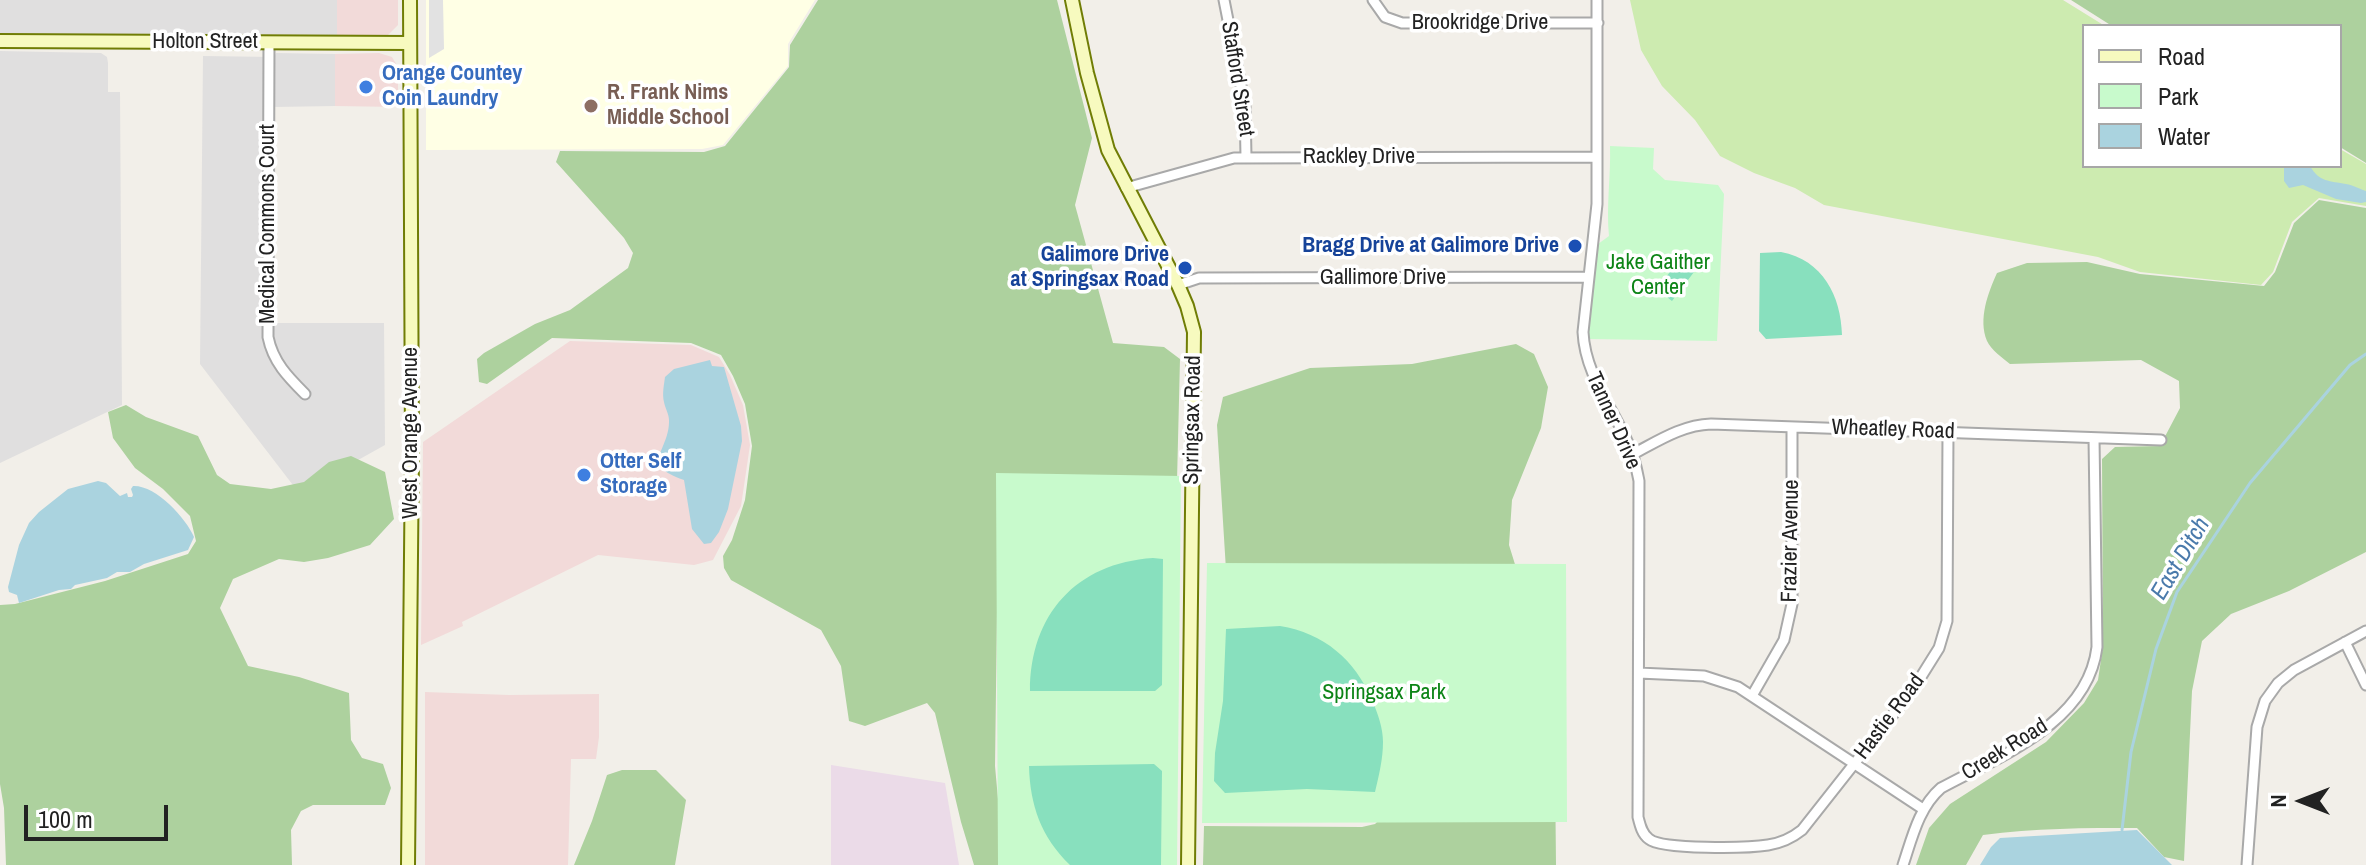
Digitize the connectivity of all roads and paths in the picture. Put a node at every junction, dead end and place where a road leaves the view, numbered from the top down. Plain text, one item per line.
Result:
1 (410, 0) edge
2 (1072, 0) edge
3 (1224, 0) edge
4 (1373, 0) edge
5 (1597, 0) edge
6 (1598, 23) junction
7 (0, 41) edge
8 (269, 42) junction
9 (410, 43) junction
10 (1246, 157) junction
11 (1597, 157) junction
12 (1126, 188) junction
13 (1589, 277) junction
14 (1178, 285) junction
15 (305, 394) dead end
16 (1792, 427) junction
17 (1948, 432) junction
18 (2094, 438) junction
19 (2161, 440) dead end
20 (1633, 454) junction
21 (2366, 631) edge
22 (2345, 642) junction
23 (1639, 673) junction
24 (2366, 685) edge
25 (1753, 694) junction
26 (1856, 764) junction
27 (1923, 809) junction
28 (1649, 839) joint
29 (408, 865) edge
30 (1188, 865) edge
31 (1903, 865) edge
32 (2247, 865) edge

1 - 9 street, West Orange Avenue
2 - 12 street, Springsax Road
3 - 10 street, Stafford Street
4 - 6 street, Brookridge Drive
5 - 6 street, Tanner Drive
6 - 11 street, Tanner Drive
7 - 8 street, Holton Street
8 - 9 street, Holton Street
8 - 15 street, Medical Commons Court
9 - 29 street, West Orange Avenue
10 - 11 street, Rackley Drive
10 - 12 street, Rackley Drive
11 - 13 street, Tanner Drive
12 - 14 street, Springsax Road
13 - 14 street, Gallimore Drive
13 - 20 street, Tanner Drive
14 - 30 street, Springsax Road
16 - 17 street, Wheatley Road
16 - 20 street, Wheatley Road
16 - 25 street, Frazier Avenue
17 - 18 street, Wheatley Road
17 - 26 street, Hastie Road
18 - 19 street, Wheatley Road
18 - 27 street, Creek Road
20 - 23 street, Tanner Drive
21 - 22 street
22 - 24 street
22 - 32 street
23 - 25 street
23 - 28 street, Tanner Drive
25 - 26 street
26 - 27 street
26 - 28 street, Hastie Road
27 - 31 street, Creek Road

